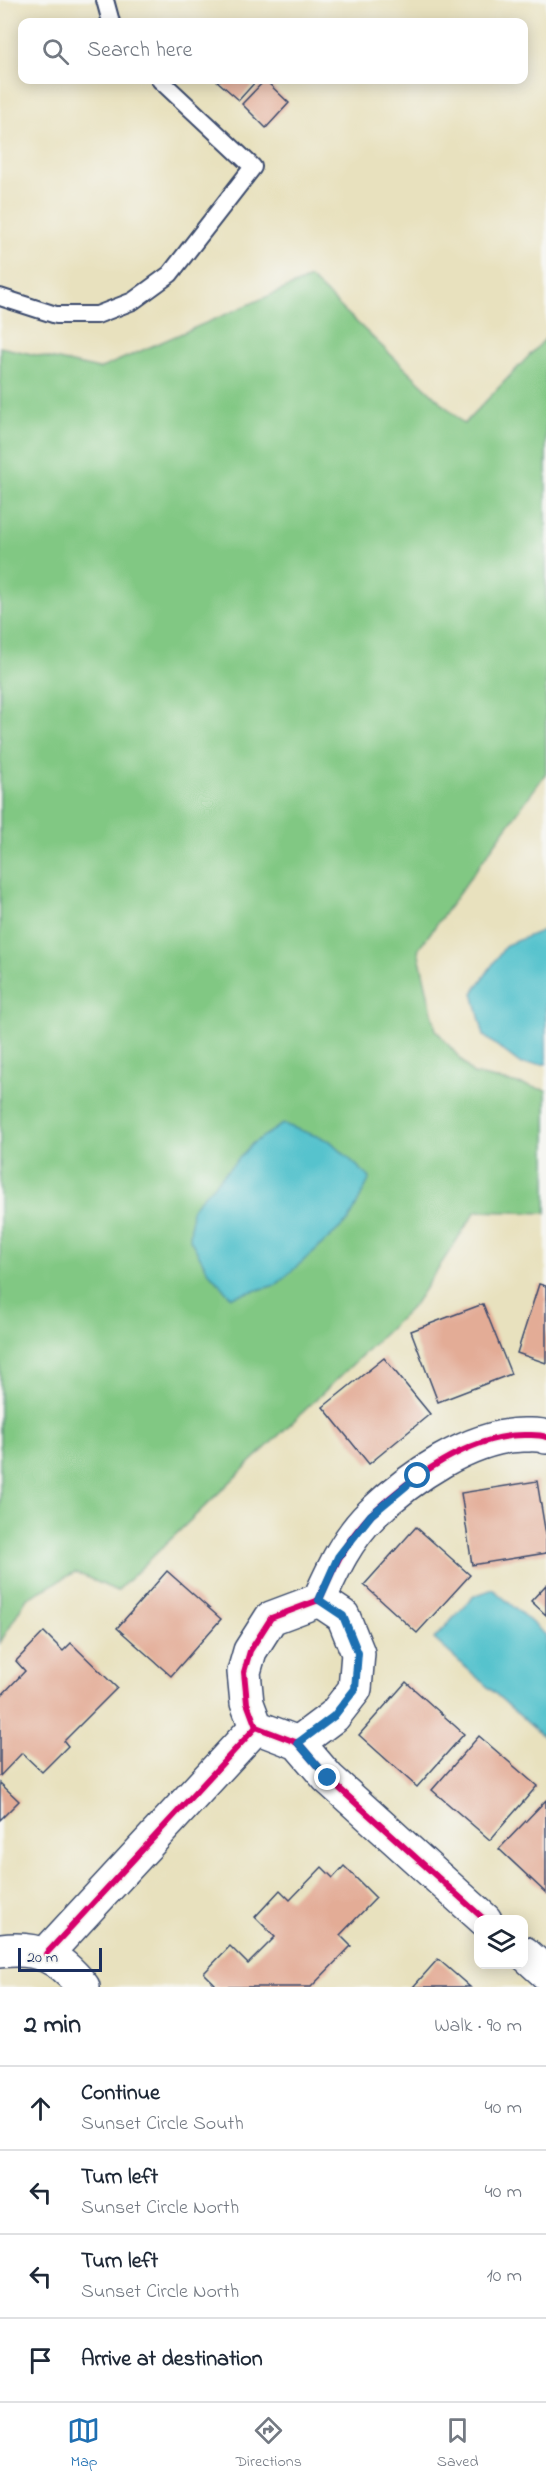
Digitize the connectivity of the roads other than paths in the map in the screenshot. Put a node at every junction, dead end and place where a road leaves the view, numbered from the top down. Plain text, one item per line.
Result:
1 (105, 0) edge
2 (110, 18) edge
3 (164, 84) edge
4 (0, 297) edge
5 (546, 1437) edge
6 (319, 1600) junction
7 (256, 1727) junction
8 (298, 1743) junction
9 (479, 1915) edge
10 (0, 1951) edge
11 (46, 1954) junction
12 (528, 1957) edge
13 (546, 1974) edge
14 (83, 1987) edge

1 - 2 lane
3 - 4 lane
5 - 6 street
6 - 7 street
6 - 8 street
7 - 8 street
7 - 11 street
8 - 9 street
10 - 11 street
11 - 14 street
12 - 13 street

